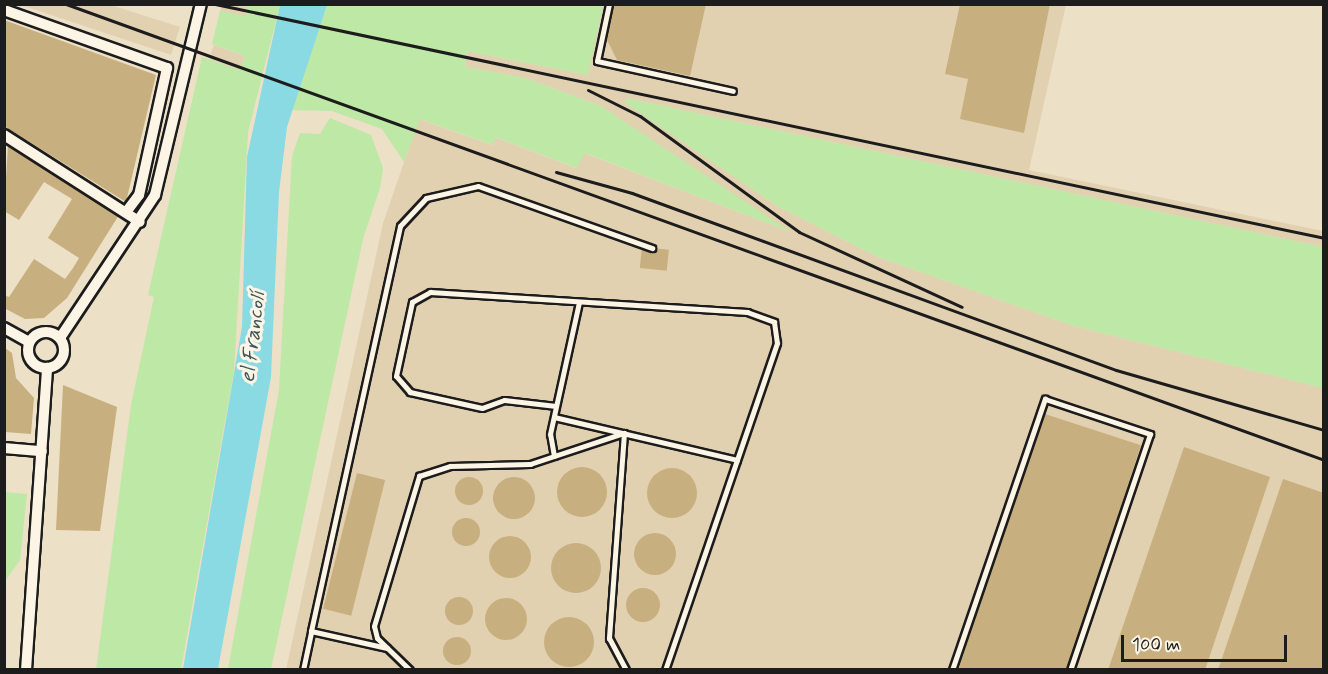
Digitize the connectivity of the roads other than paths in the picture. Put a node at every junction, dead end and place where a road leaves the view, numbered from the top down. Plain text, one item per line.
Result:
1 (201, 4) edge
2 (609, 4) edge
3 (4, 10) edge
4 (733, 91) dead end
5 (5, 137) edge
6 (126, 212) junction
7 (140, 222) junction
8 (652, 248) dead end
9 (579, 302) junction
10 (4, 328) edge
11 (60, 338) junction
12 (29, 342) junction
13 (47, 368) junction
14 (556, 406) junction
15 (554, 417) junction
16 (624, 433) junction
17 (4, 448) edge
18 (42, 451) junction
19 (555, 456) junction
20 (737, 460) junction
21 (311, 631) junction
22 (387, 648) junction
23 (27, 669) edge
24 (303, 669) edge
25 (410, 669) edge
26 (626, 669) edge
27 (665, 669) edge
28 (952, 669) edge
29 (1070, 669) edge

1 - 7 street
2 - 4 lane
3 - 6 street
5 - 6 street
6 - 7 street
7 - 11 street
8 - 21 lane
9 - 14 lane
9 - 14 lane
9 - 20 lane
10 - 12 street
11 - 12 street
11 - 13 street
12 - 13 street
13 - 18 street
14 - 15 lane
15 - 16 lane
15 - 19 lane
16 - 19 lane
16 - 20 lane
16 - 26 lane
17 - 18 street
18 - 23 street
19 - 22 lane
20 - 27 lane
21 - 22 lane
21 - 24 lane
22 - 25 lane
28 - 29 lane

